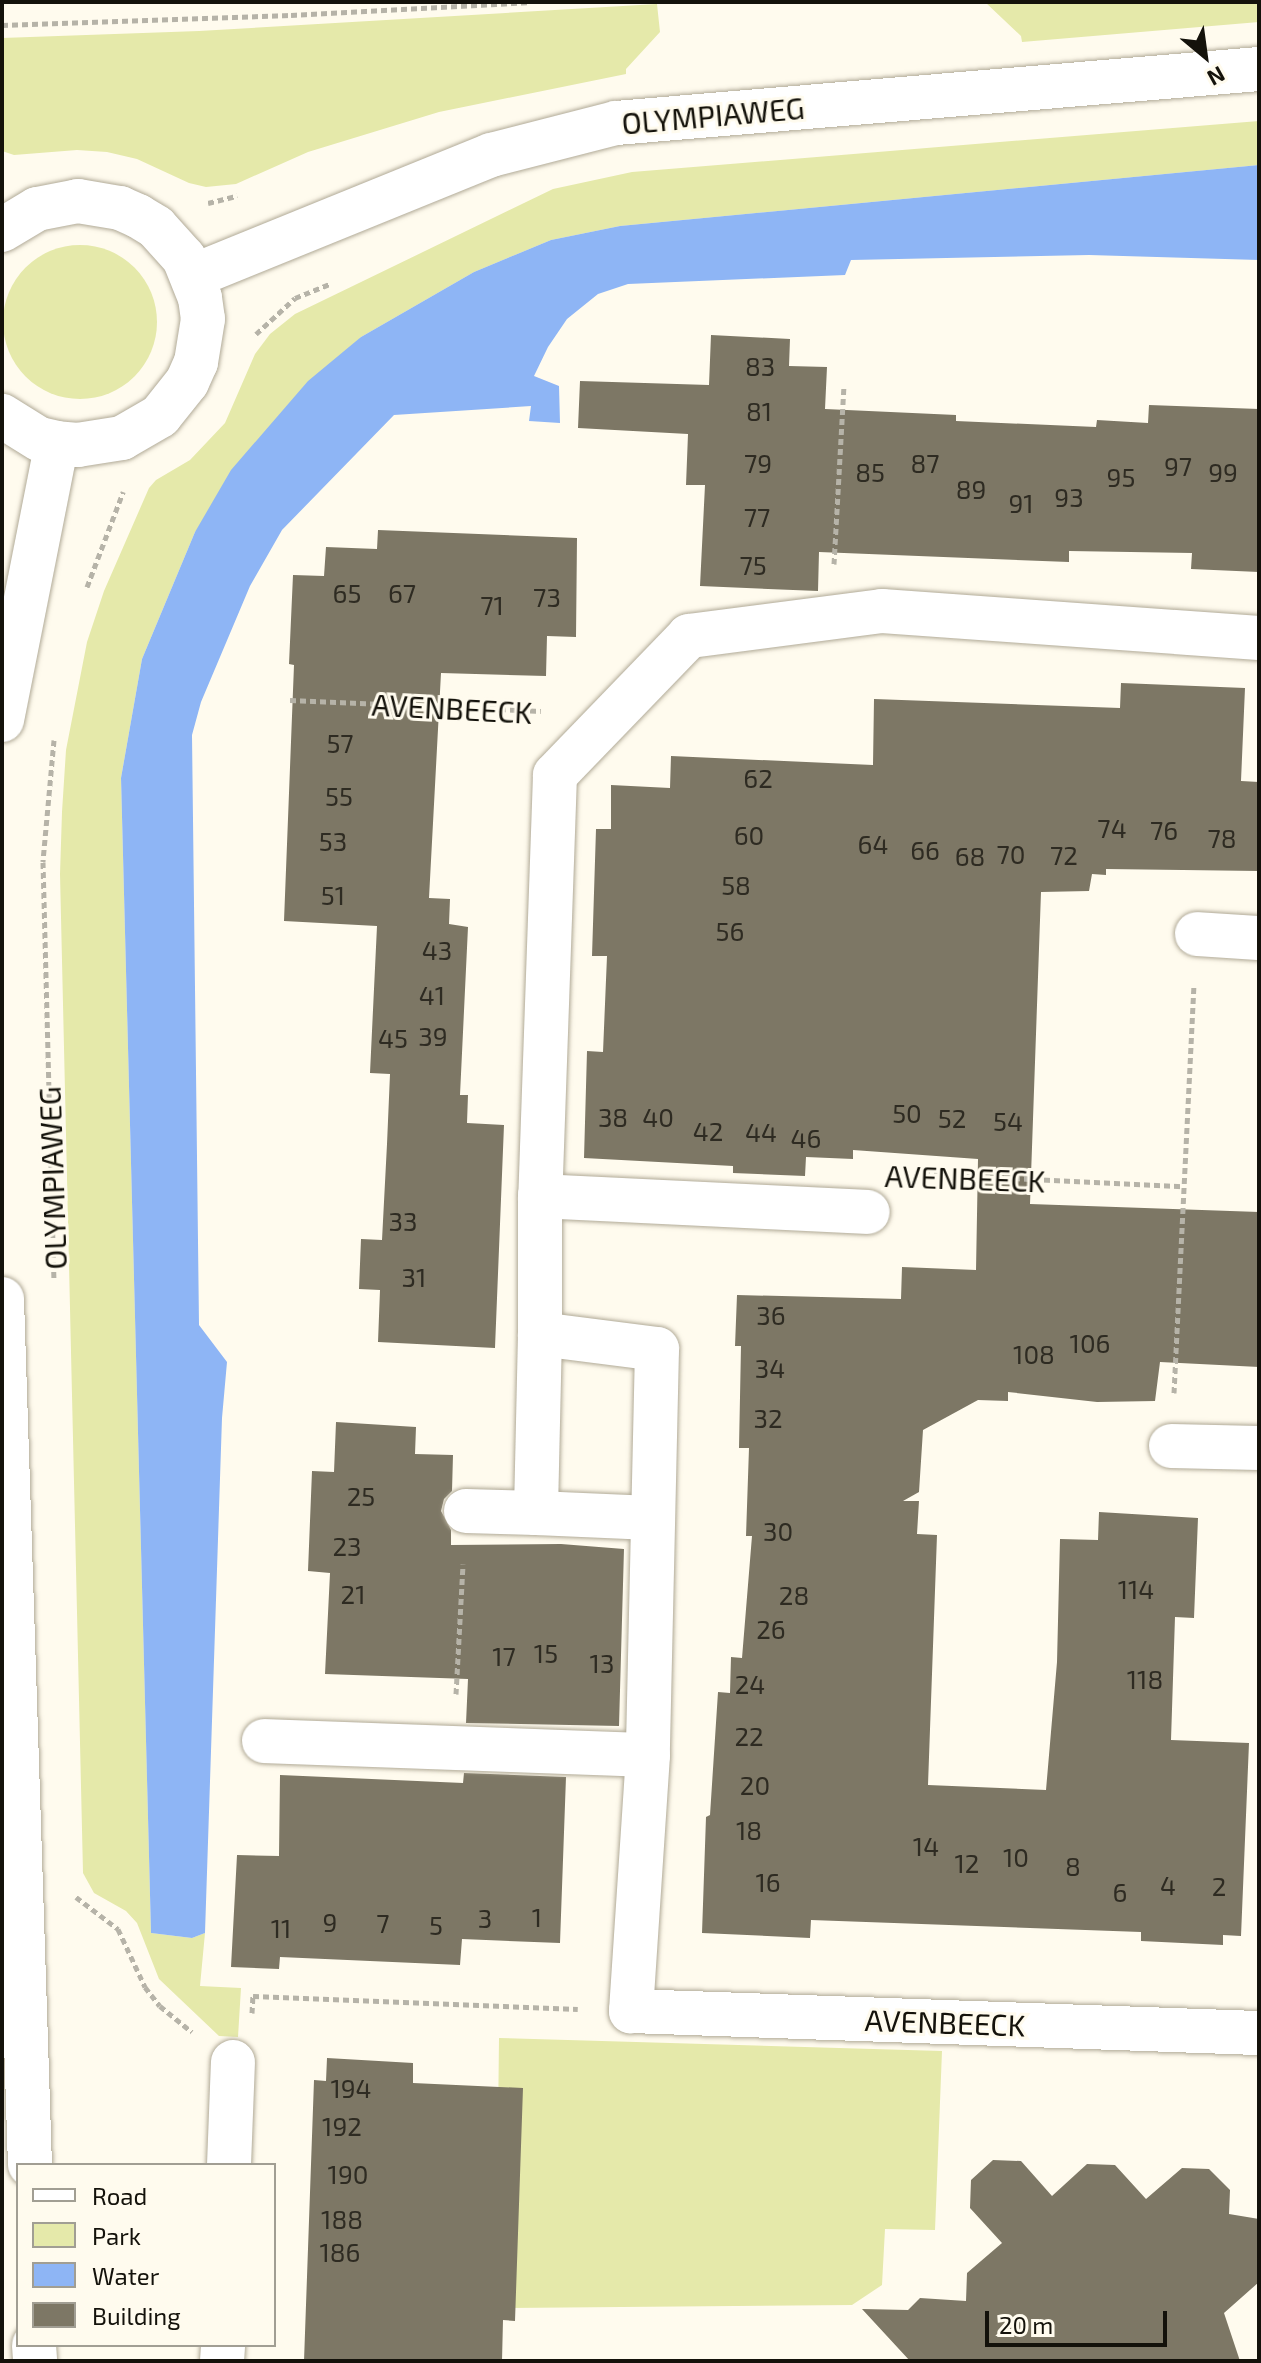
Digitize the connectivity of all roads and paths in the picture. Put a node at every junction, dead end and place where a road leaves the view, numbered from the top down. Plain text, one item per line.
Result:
1 (528, 2) edge
2 (2, 25) edge
3 (1259, 69) edge
4 (2, 230) edge
5 (193, 276) junction
6 (338, 280) dead end
7 (249, 340) dead end
8 (844, 386) dead end
9 (2, 416) edge
10 (57, 443) junction
11 (124, 490) dead end
12 (85, 592) dead end
13 (831, 617) junction
14 (1259, 638) edge
15 (290, 700) dead end
16 (614, 715) junction
17 (2, 720) edge
18 (55, 726) dead end
19 (1197, 934) joint
20 (1259, 938) edge
21 (1183, 1186) junction
22 (540, 1196) junction
23 (868, 1212) joint
24 (55, 1290) dead end
25 (2, 1299) edge
26 (540, 1334) junction
27 (1171, 1446) joint
28 (1259, 1448) edge
29 (466, 1511) joint
30 (536, 1513) junction
31 (652, 1518) junction
32 (264, 1741) dead end
33 (454, 1748) junction
34 (648, 1755) junction
35 (71, 1893) dead end
36 (253, 1996) dead end
37 (631, 2011) junction
38 (1259, 2033) edge
39 (233, 2062) joint
40 (30, 2163) edge
41 (229, 2163) edge

1 - 2 path
3 - 5 street, OLYMPIAWEG
4 - 5 street
5 - 10 street
6 - 7 path
8 - 13 path
9 - 10 street
10 - 17 street
11 - 12 path
13 - 14 street
13 - 16 street
15 - 16 path, AVENBEECK
16 - 22 street
18 - 24 path, OLYMPIAWEG
19 - 20 street
19 - 21 path
21 - 23 path, AVENBEECK
21 - 27 path
22 - 23 street, AVENBEECK
22 - 26 street
25 - 40 street
26 - 30 street
26 - 31 street
27 - 28 street
29 - 30 street
29 - 33 path
30 - 31 street
31 - 34 street
32 - 33 street
33 - 34 street
34 - 37 street
35 - 39 path
36 - 37 path
37 - 38 street, AVENBEECK
39 - 41 street

